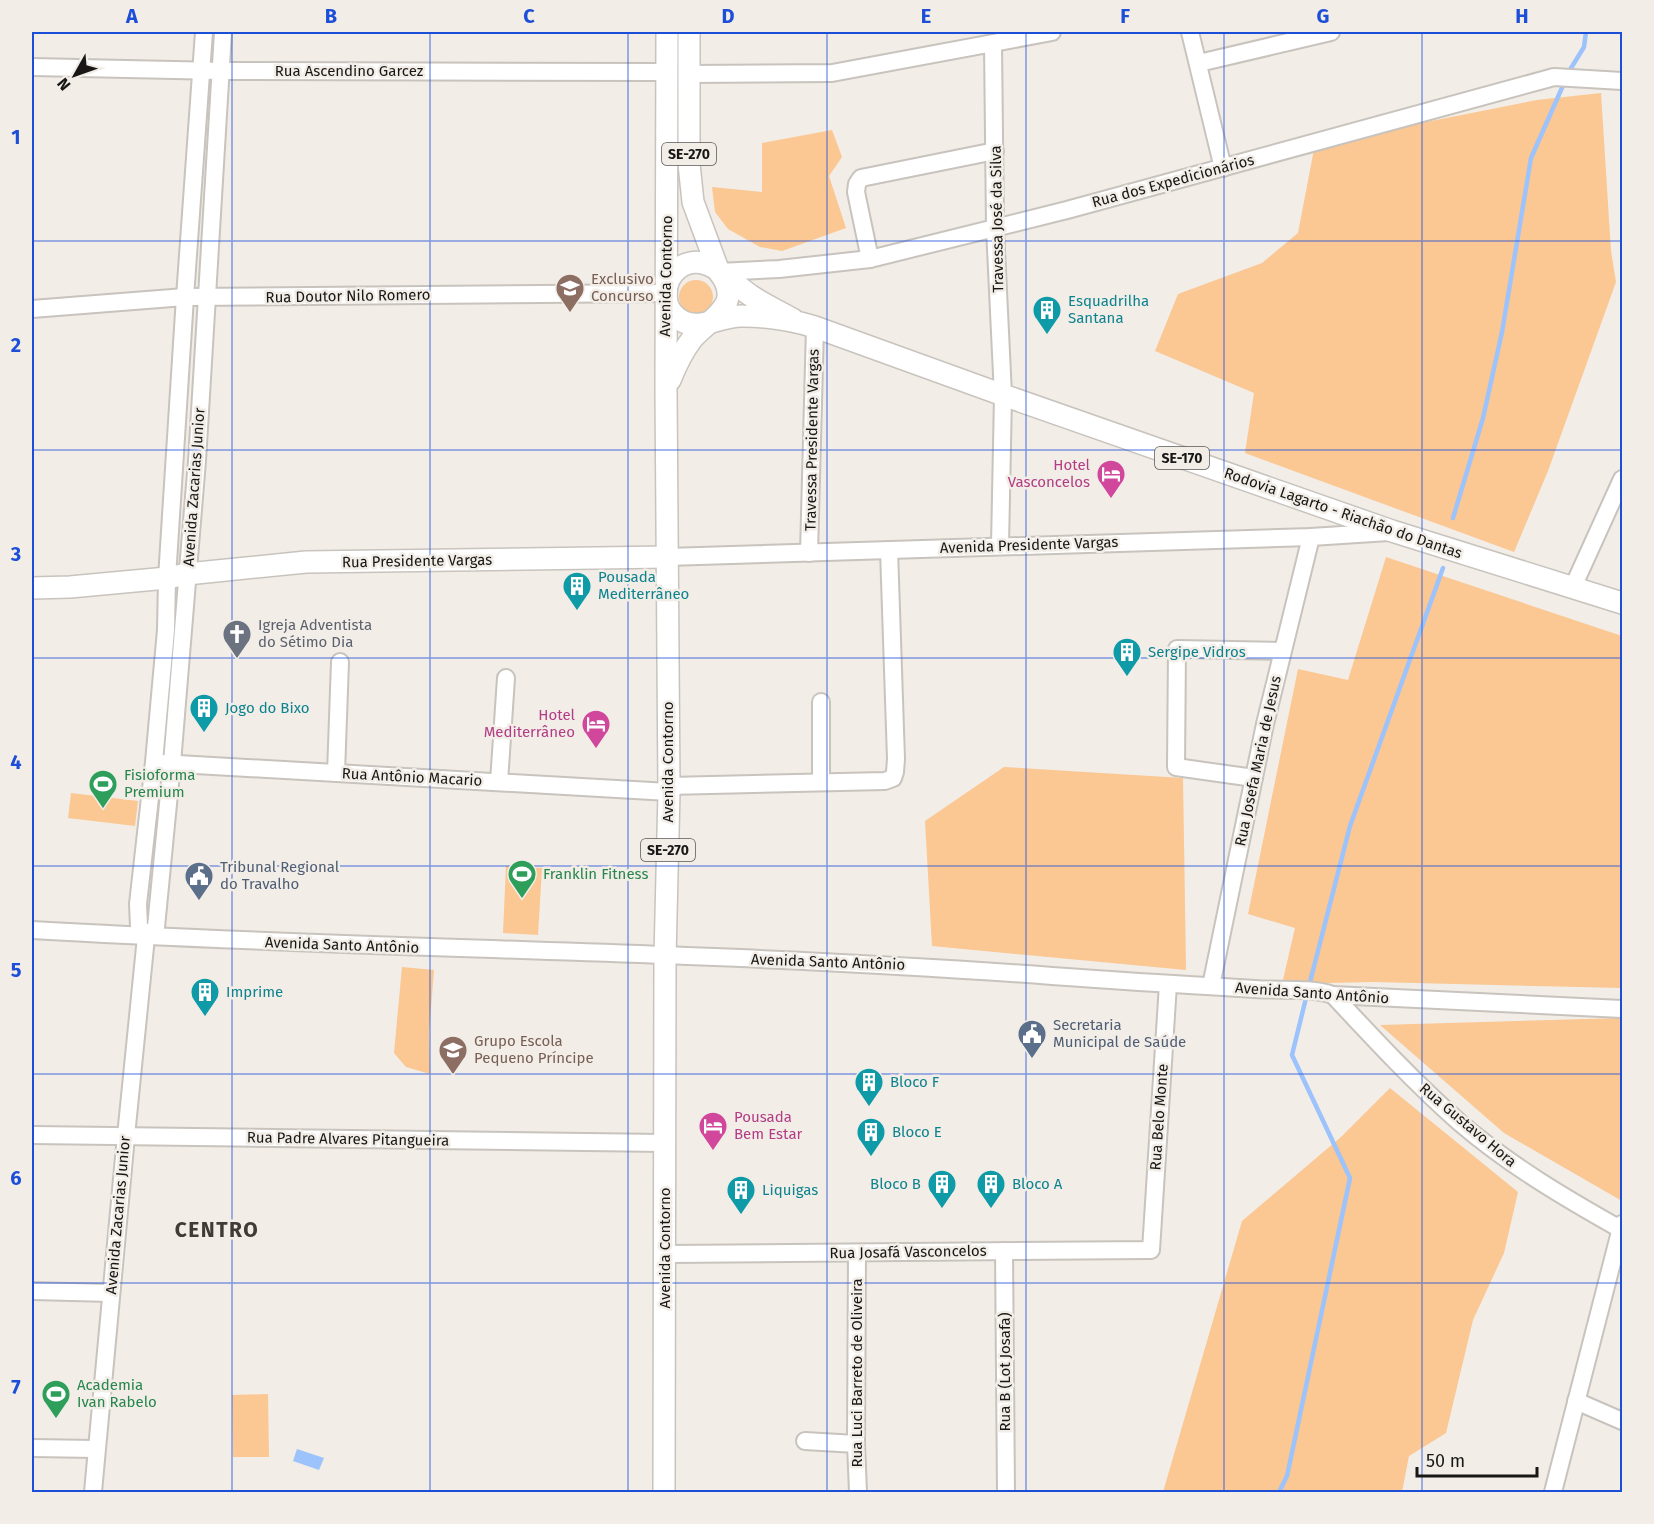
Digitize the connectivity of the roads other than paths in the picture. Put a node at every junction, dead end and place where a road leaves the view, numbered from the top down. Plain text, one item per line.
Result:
1 (204, 32) edge
2 (223, 32) edge
3 (667, 32) edge
4 (689, 32) edge
5 (1052, 32) edge
6 (1190, 32) edge
7 (1331, 32) edge
8 (993, 44) junction
9 (1199, 63) junction
10 (32, 67) edge
11 (202, 69) junction
12 (221, 71) junction
13 (666, 72) junction
14 (689, 74) junction
15 (1623, 81) edge
16 (995, 151) junction
17 (1223, 168) junction
18 (995, 228) junction
19 (870, 259) junction
20 (719, 272) junction
21 (666, 293) junction
22 (185, 297) junction
23 (207, 298) junction
24 (32, 309) edge
25 (714, 320) junction
26 (794, 320) junction
27 (815, 327) junction
28 (666, 389) junction
29 (1002, 395) junction
30 (1623, 479) edge
31 (1619, 499) edge
32 (1392, 531) junction
33 (1311, 537) junction
34 (1000, 546) junction
35 (889, 550) junction
36 (809, 553) junction
37 (667, 556) junction
38 (177, 576) junction
39 (1573, 587) junction
40 (32, 588) edge
41 (1623, 603) edge
42 (1282, 651) junction
43 (340, 662) dead end
44 (506, 678) dead end
45 (821, 702) dead end
46 (154, 762) junction
47 (172, 763) junction
48 (336, 773) junction
49 (1254, 778) junction
50 (821, 781) junction
51 (499, 782) junction
52 (669, 789) junction
53 (32, 930) edge
54 (146, 937) junction
55 (665, 957) junction
56 (1168, 984) junction
57 (1211, 986) junction
58 (1333, 995) junction
59 (1623, 1009) edge
60 (32, 1135) edge
61 (126, 1136) junction
62 (664, 1143) junction
63 (1622, 1228) edge
64 (1151, 1250) joint
65 (1004, 1251) junction
66 (666, 1254) junction
67 (857, 1254) junction
68 (32, 1291) edge
69 (111, 1293) junction
70 (1576, 1401) junction
71 (1623, 1421) edge
72 (806, 1441) dead end
73 (856, 1444) junction
74 (32, 1448) edge
75 (96, 1449) junction
76 (93, 1492) edge
77 (664, 1492) edge
78 (858, 1492) edge
79 (1006, 1492) edge
80 (1553, 1492) edge

1 - 11 street, Avenida Zacarias Junior
2 - 12 street, Avenida Zacarias Junior
3 - 13 main road, Avenida Contorno / SE-270
4 - 14 main road, Avenida Contorno / SE-270
5 - 8 street
6 - 9 street
7 - 9 street
8 - 14 street
8 - 16 street, Travessa José da Silva
9 - 17 street
10 - 11 street, Rua Ascendino Garcez
11 - 12 street, Rua Ascendino Garcez
11 - 22 street, Avenida Zacarias Junior
12 - 13 street, Rua Ascendino Garcez
12 - 23 street, Avenida Zacarias Junior
13 - 21 main road, Avenida Contorno / SE-270
14 - 20 main road, Avenida Contorno / SE-270
15 - 17 street, Rua dos Expedicionários
16 - 18 street, Travessa José da Silva
16 - 19 street
17 - 18 street, Rua dos Expedicionários
18 - 19 street, Rua dos Expedicionários
18 - 29 street, Travessa José da Silva
19 - 20 street, Rua dos Expedicionários
20 - 21 main road
20 - 25 main road
20 - 26 main road
21 - 23 street, Rua Doutor Nilo Romero
21 - 25 main road
21 - 28 main road, Avenida Contorno / SE-270
22 - 23 street, Rua Doutor Nilo Romero
22 - 24 street, Rua Doutor Nilo Romero
22 - 38 street, Avenida Zacarias Junior
23 - 38 street, Avenida Zacarias Junior
25 - 26 main road
25 - 28 main road
26 - 27 main road, Rodovia Lagarto - Riachão do Dantas / SE-170
27 - 29 main road, Rodovia Lagarto - Riachão do Dantas / SE-170
27 - 36 street, Travessa Presidente Vargas
28 - 37 main road, Avenida Contorno / SE-270
29 - 32 main road, Rodovia Lagarto - Riachão do Dantas / SE-170
29 - 34 street, Travessa José da Silva
30 - 31 street
31 - 39 street
32 - 33 street, Avenida Presidente Vargas
32 - 39 main road, Rodovia Lagarto - Riachão do Dantas / SE-170
33 - 34 street, Avenida Presidente Vargas
33 - 42 street, Rua Josefa Maria de Jesus
34 - 35 street, Avenida Presidente Vargas
35 - 36 street, Avenida Presidente Vargas
35 - 50 street, Rua Antônio Macario
36 - 37 street, Avenida Presidente Vargas
37 - 38 main road, Rua Presidente Vargas
37 - 52 main road, Avenida Contorno / SE-270
38 - 40 main road, Rua Presidente Vargas
38 - 46 street, Avenida Zacarias Junior
38 - 47 street, Avenida Zacarias Junior
39 - 41 main road, Rodovia Lagarto - Riachão do Dantas / SE-170
42 - 49 street, Rua Josefa Maria de Jesus
42 - 49 street
43 - 48 street
44 - 51 street
45 - 50 street
46 - 47 street, Rua Antônio Macario
46 - 54 street, Avenida Zacarias Junior
47 - 48 street, Rua Antônio Macario
47 - 54 street, Avenida Zacarias Junior
48 - 51 street, Rua Antônio Macario
49 - 57 street, Rua Josefa Maria de Jesus
50 - 52 street, Rua Antônio Macario
51 - 52 street, Rua Antônio Macario
52 - 55 main road, Avenida Contorno / SE-270
53 - 54 street, Avenida Santo Antônio
54 - 55 street, Avenida Santo Antônio
54 - 61 street, Avenida Zacarias Junior
55 - 56 street, Avenida Santo Antônio
55 - 62 main road, Avenida Contorno / SE-270
56 - 57 street, Avenida Santo Antônio
56 - 64 street, Rua Belo Monte
57 - 58 street, Avenida Santo Antônio
58 - 59 street, Avenida Santo Antônio
58 - 63 street, Rua Gustavo Hora
60 - 61 street, Rua Padre Alvares Pitangueira
61 - 62 street, Rua Padre Alvares Pitangueira
61 - 69 street, Avenida Zacarias Junior
62 - 66 main road, Avenida Contorno / SE-270
63 - 70 street
64 - 65 street, Rua Josafá Vasconcelos
65 - 67 street, Rua Josafá Vasconcelos
65 - 79 street, Rua B (Lot Josafa)
66 - 67 street, Rua Josafá Vasconcelos
66 - 77 main road, Avenida Contorno / SE-270
67 - 73 street, Rua Luci Barreto de Oliveira
68 - 69 street
69 - 75 street, Avenida Zacarias Junior
70 - 71 street
70 - 80 street
72 - 73 street
73 - 78 street, Rua Luci Barreto de Oliveira
74 - 75 street
75 - 76 street, Avenida Zacarias Junior

